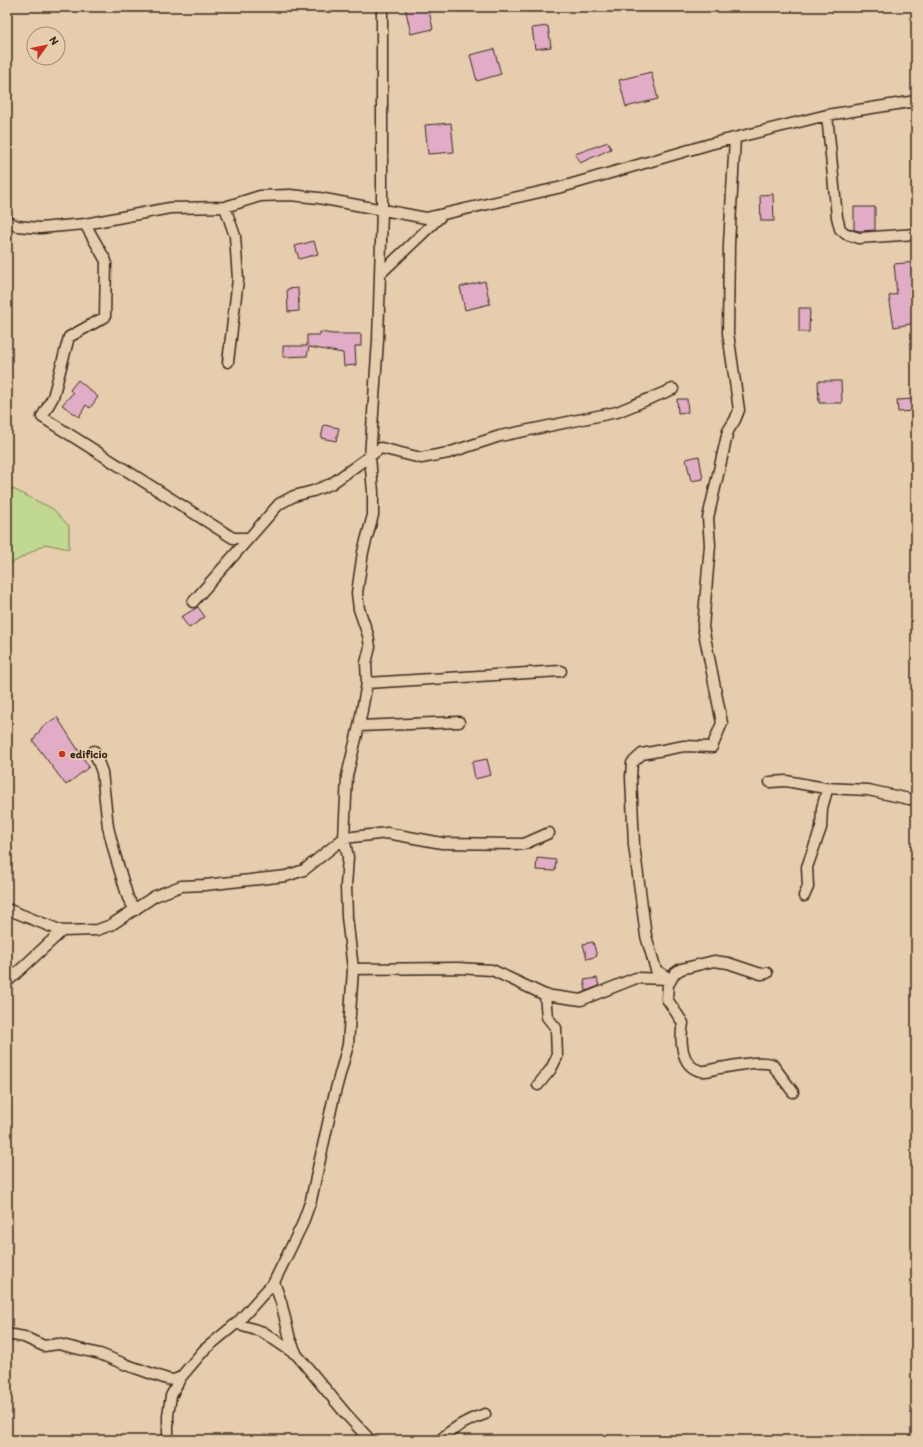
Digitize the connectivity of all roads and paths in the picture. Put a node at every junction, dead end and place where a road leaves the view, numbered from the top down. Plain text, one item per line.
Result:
1 (382, 7) edge
2 (916, 101) edge
3 (827, 115) junction
4 (735, 138) junction
5 (225, 207) junction
6 (382, 210) junction
7 (442, 215) junction
8 (7, 221) edge
9 (85, 224) junction
10 (916, 234) edge
11 (380, 274) junction
12 (228, 362) dead end
13 (673, 389) dead end
14 (370, 457) junction
15 (249, 538) junction
16 (192, 602) dead end
17 (560, 671) dead end
18 (367, 683) junction
19 (459, 722) dead end
20 (359, 726) junction
21 (94, 751) dead end
22 (770, 782) dead end
23 (825, 788) junction
24 (916, 799) edge
25 (549, 833) dead end
26 (344, 838) junction
27 (804, 896) dead end
28 (7, 909) edge
29 (135, 910) junction
30 (62, 931) junction
31 (353, 969) junction
32 (768, 973) dead end
33 (670, 979) junction
34 (7, 982) edge
35 (545, 996) junction
36 (538, 1085) dead end
37 (793, 1092) dead end
38 (274, 1282) junction
39 (238, 1322) junction
40 (7, 1334) edge
41 (297, 1355) junction
42 (181, 1377) junction
43 (485, 1414) dead end
44 (168, 1440) edge
45 (370, 1440) edge
46 (440, 1440) edge

1 - 6 street
2 - 3 street
3 - 4 street
3 - 10 street
4 - 7 street
4 - 33 street
5 - 6 street
5 - 9 street
5 - 12 street
6 - 7 street
6 - 11 street
7 - 11 street
8 - 9 street
9 - 15 street
11 - 14 street
13 - 14 street
14 - 15 street
14 - 18 street
15 - 16 street
17 - 18 street
18 - 20 street
19 - 20 street
20 - 26 street
21 - 29 street
22 - 23 street
23 - 24 street
23 - 27 street
25 - 26 street
26 - 29 street
26 - 31 street
28 - 30 street
29 - 30 street
30 - 34 street
31 - 35 street
31 - 38 street
32 - 33 street
33 - 35 street
33 - 37 street
35 - 36 street
38 - 39 street
38 - 41 street
39 - 41 street
39 - 42 street
40 - 42 street
41 - 45 street
42 - 44 street
43 - 46 street

